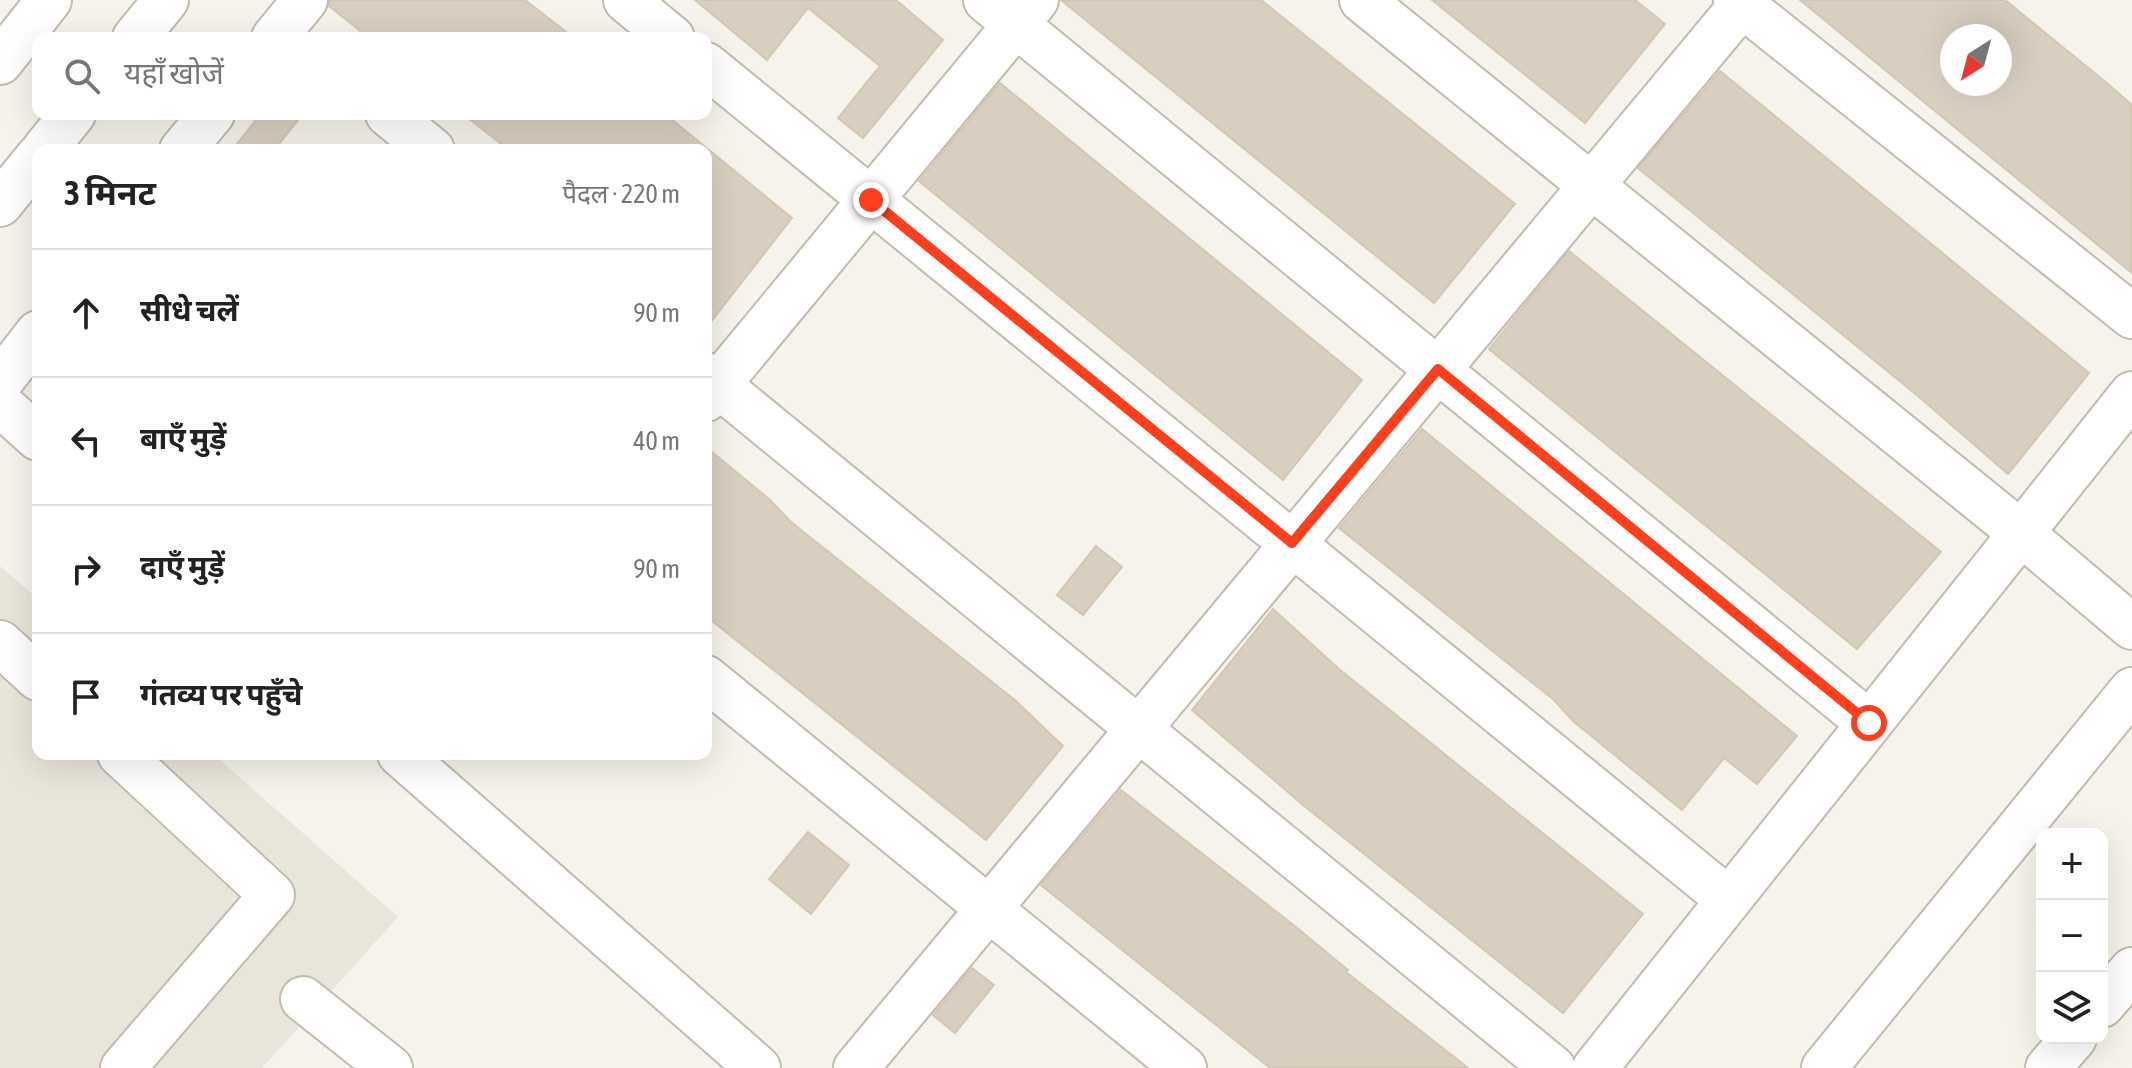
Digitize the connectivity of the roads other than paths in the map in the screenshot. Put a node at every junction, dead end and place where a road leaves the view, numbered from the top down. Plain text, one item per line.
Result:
1 (49, 0) edge
2 (166, 0) edge
3 (626, 0) edge
4 (1362, 0) edge
5 (1742, 2) edge
6 (1013, 8) edge
7 (140, 32) edge
8 (665, 32) edge
9 (0, 62) edge
10 (712, 70) edge
11 (68, 120) edge
12 (207, 120) edge
13 (395, 120) edge
14 (49, 144) edge
15 (187, 144) edge
16 (425, 144) edge
17 (32, 164) edge
18 (1591, 186) junction
19 (871, 200) junction
20 (0, 204) edge
21 (2132, 316) edge
22 (32, 341) edge
23 (1438, 369) junction
24 (0, 382) edge
25 (712, 384) edge
26 (712, 388) edge
27 (2132, 394) edge
28 (0, 404) edge
29 (32, 433) edge
30 (2021, 533) junction
31 (1292, 543) junction
32 (2132, 627) edge
33 (0, 643) edge
34 (32, 672) edge
35 (712, 683) edge
36 (2132, 690) edge
37 (1869, 723) junction
38 (1138, 728) junction
39 (126, 760) edge
40 (413, 760) edge
41 (1729, 900) junction
42 (988, 908) junction
43 (2132, 970) edge
44 (2108, 998) edge
45 (303, 999) dead end
46 (2069, 1044) edge
47 (123, 1068) edge
48 (390, 1068) edge
49 (758, 1068) edge
50 (856, 1068) edge
51 (1184, 1068) edge
52 (1553, 1068) edge
53 (1595, 1068) edge
54 (1824, 1068) edge
55 (2048, 1068) edge

1 - 9 street
2 - 7 street
3 - 8 street
4 - 18 street
5 - 18 street
5 - 21 street
6 - 19 street
6 - 23 street
10 - 19 street
11 - 14 street
12 - 15 street
13 - 16 street
17 - 20 street
18 - 23 street
18 - 30 street
19 - 25 street
19 - 31 street
22 - 24 street
23 - 31 street
23 - 37 street
26 - 38 street
27 - 30 street
28 - 29 street
30 - 32 street
30 - 37 street
31 - 38 street
31 - 41 street
33 - 34 street
35 - 42 street
36 - 54 street
37 - 41 street
38 - 42 street
38 - 52 street
39 - 47 street
40 - 49 street
41 - 53 street
42 - 50 street
42 - 51 street
43 - 44 street
45 - 48 street
46 - 55 street

